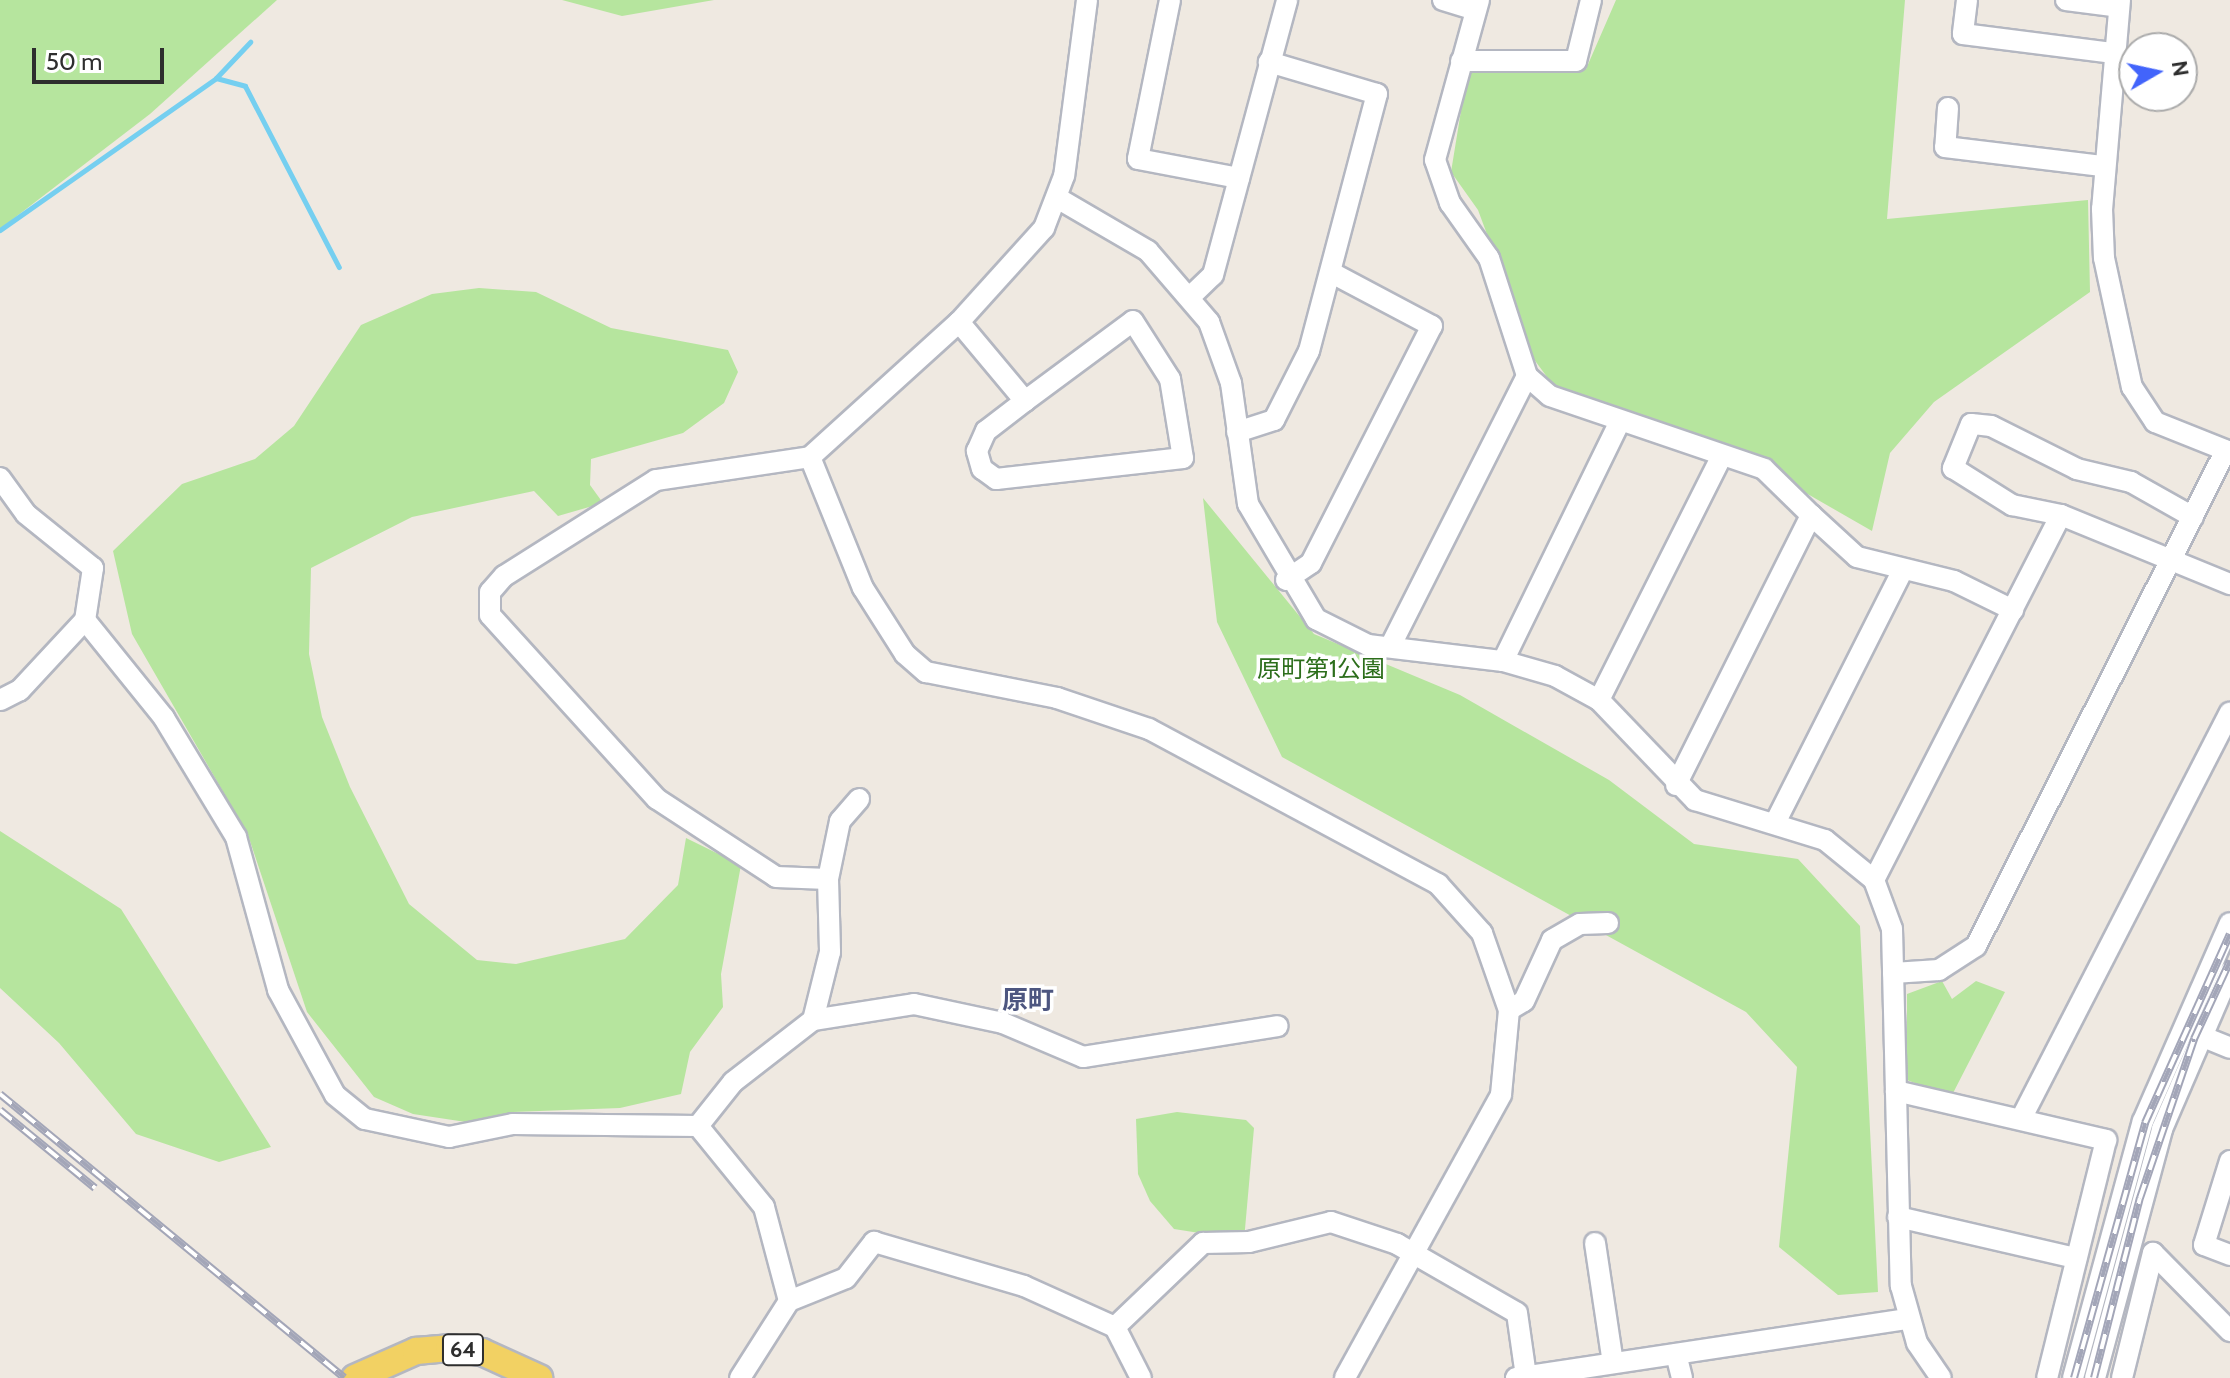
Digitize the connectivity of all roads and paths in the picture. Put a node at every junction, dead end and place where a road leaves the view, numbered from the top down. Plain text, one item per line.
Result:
1 (1087, 0) edge
2 (1170, 0) edge
3 (1287, 0) edge
4 (1443, 0) edge
5 (1591, 0) edge
6 (1967, 0) edge
7 (2066, 0) edge
8 (2120, 3) edge
9 (1477, 5) edge
10 (2114, 53) junction
11 (1461, 61) junction
12 (1269, 62) junction
13 (1948, 108) dead end
14 (2102, 166) junction
15 (1239, 178) junction
16 (1059, 199) junction
17 (1330, 272) junction
18 (1192, 295) junction
19 (959, 322) junction
20 (1527, 376) junction
21 (1025, 401) junction
22 (1620, 421) junction
23 (1237, 432) junction
24 (2228, 451) edge
25 (1722, 455) junction
26 (810, 457) junction
27 (0, 478) edge
28 (1811, 515) junction
29 (2061, 515) junction
30 (2193, 517) junction
31 (2172, 560) junction
32 (1903, 570) junction
33 (1286, 580) junction
34 (2230, 584) edge
35 (2013, 610) junction
36 (85, 620) junction
37 (1390, 647) junction
38 (1503, 661) junction
39 (0, 700) edge
40 (1599, 700) junction
41 (2230, 713) edge
42 (1676, 785) junction
43 (859, 799) dead end
44 (1775, 823) junction
45 (828, 879) junction
46 (1874, 880) junction
47 (1608, 923) dead end
48 (2230, 923) edge
49 (2230, 972) edge
50 (1893, 973) junction
51 (1509, 1010) junction
52 (813, 1020) junction
53 (1278, 1026) dead end
54 (2201, 1036) junction
55 (2230, 1048) edge
56 (1896, 1091) junction
57 (2021, 1119) junction
58 (698, 1126) junction
59 (2229, 1171) edge
60 (1898, 1217) junction
61 (1595, 1243) dead end
62 (1412, 1253) junction
63 (2230, 1255) edge
64 (2076, 1258) junction
65 (789, 1301) junction
66 (1908, 1319) junction
67 (1115, 1327) junction
68 (2230, 1331) edge
69 (1676, 1354) junction
70 (1613, 1363) junction
71 (1521, 1377) edge
72 (355, 1378) edge
73 (539, 1378) edge
74 (740, 1378) edge
75 (1141, 1378) edge
76 (1345, 1378) edge
77 (1682, 1378) edge
78 (1941, 1378) edge
79 (2047, 1378) edge
80 (2073, 1378) edge
81 (2095, 1378) edge
82 (2122, 1378) edge

1 - 16 street
2 - 15 street
3 - 12 street
4 - 9 street
5 - 11 street
6 - 10 street
7 - 8 street
8 - 10 street
9 - 11 street
10 - 14 street
11 - 20 street
12 - 15 street
12 - 17 street
13 - 14 street
14 - 24 street
15 - 18 street
16 - 18 street
16 - 19 street
17 - 23 street
17 - 33 street
18 - 23 street
19 - 21 street
19 - 26 street
20 - 22 street
20 - 37 street
21 - 21 street
22 - 25 street
22 - 38 street
23 - 33 street
24 - 30 street
25 - 28 street
25 - 40 street
26 - 45 street
26 - 51 street
27 - 36 street
28 - 32 street
28 - 42 street
29 - 30 street
29 - 31 street
29 - 35 street
30 - 31 street
31 - 34 street
31 - 50 street
32 - 35 street
32 - 44 street
33 - 37 street
35 - 46 street
36 - 39 street
36 - 58 street
37 - 38 street
38 - 40 street
40 - 42 street
41 - 57 street
42 - 44 street
43 - 45 street
44 - 46 street
45 - 52 street
46 - 50 street
47 - 51 street
48 - 80 street
49 - 54 street
50 - 56 street
51 - 62 street
52 - 53 street
52 - 58 street
54 - 55 street
54 - 81 street
56 - 57 street
56 - 60 street
57 - 64 street
58 - 65 street
59 - 63 street
60 - 64 street
60 - 66 street
61 - 70 street
62 - 67 street
62 - 71 street
62 - 76 street
64 - 79 street
65 - 67 street
65 - 74 street
66 - 69 street
66 - 78 street
67 - 75 street
68 - 82 street
69 - 70 street
69 - 77 street
70 - 71 street
72 - 73 main road, 64

